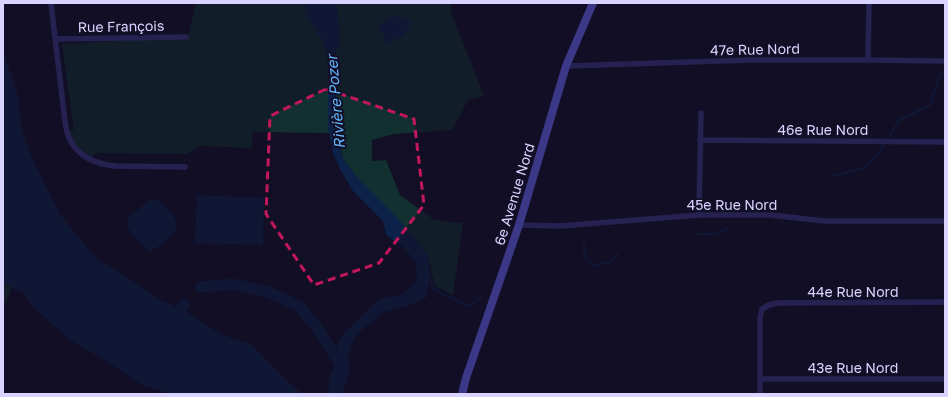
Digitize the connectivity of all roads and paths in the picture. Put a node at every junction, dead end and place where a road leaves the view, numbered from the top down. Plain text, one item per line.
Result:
1 (51, 3) edge
2 (593, 3) edge
3 (869, 3) edge
4 (186, 37) dead end
5 (56, 39) junction
6 (868, 60) junction
7 (945, 61) edge
8 (566, 66) junction
9 (701, 112) dead end
10 (700, 140) junction
11 (945, 142) edge
12 (185, 167) dead end
13 (699, 215) junction
14 (945, 221) edge
15 (518, 225) junction
16 (945, 302) edge
17 (760, 379) junction
18 (945, 379) edge
19 (462, 394) edge
20 (760, 394) edge

1 - 5 street
2 - 8 main road, 6e Avenue Nord
3 - 6 street
4 - 5 street, Rue François
5 - 12 street
6 - 7 street, 47e Rue Nord
6 - 8 street, 47e Rue Nord
8 - 15 main road, 6e Avenue Nord
9 - 10 street
10 - 11 street, 46e Rue Nord
10 - 13 street
13 - 14 street, 45e Rue Nord
13 - 15 street, 45e Rue Nord
15 - 19 main road, 6e Avenue Nord
16 - 17 street, 44e Rue Nord
17 - 18 street, 43e Rue Nord
17 - 20 street

